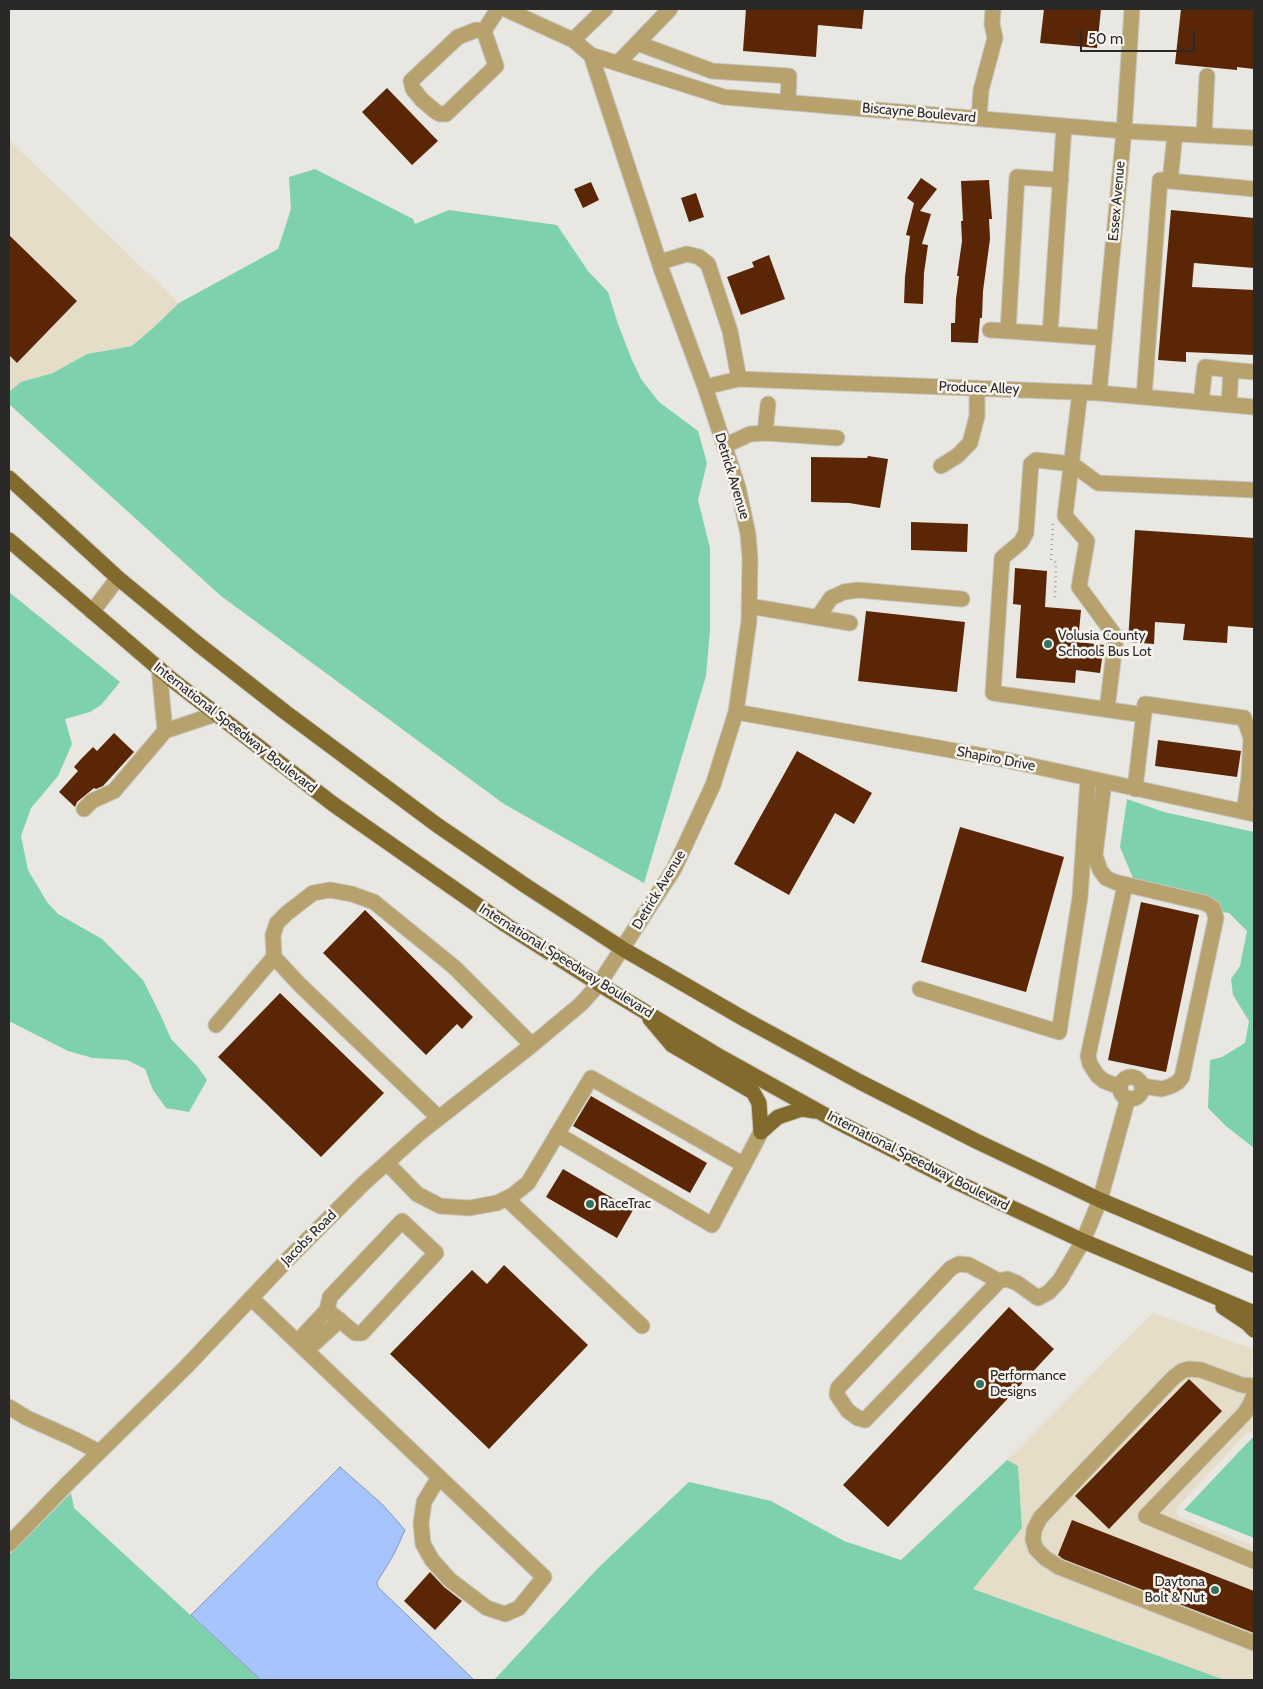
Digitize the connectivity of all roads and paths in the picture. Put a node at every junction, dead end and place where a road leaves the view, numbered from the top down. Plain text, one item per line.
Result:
1 (498, 9) edge
2 (505, 9) edge
3 (605, 9) edge
4 (670, 9) edge
5 (993, 9) edge
6 (1132, 9) edge
7 (484, 31) junction
8 (572, 40) junction
9 (637, 43) junction
10 (591, 55) junction
11 (618, 63) junction
12 (1207, 76) dead end
13 (788, 102) junction
14 (979, 118) junction
15 (1064, 126) junction
16 (1124, 131) junction
17 (1175, 134) junction
18 (1204, 135) junction
19 (1254, 138) edge
20 (1061, 180) junction
21 (1170, 181) junction
22 (1254, 189) edge
23 (660, 262) junction
24 (990, 330) dead end
25 (1008, 331) junction
26 (1050, 334) junction
27 (1104, 338) junction
28 (1231, 370) junction
29 (1254, 372) edge
30 (739, 379) junction
31 (705, 387) junction
32 (977, 388) junction
33 (1080, 392) junction
34 (1099, 393) junction
35 (1144, 397) junction
36 (1201, 402) junction
37 (768, 404) dead end
38 (1229, 404) junction
39 (1254, 407) edge
40 (765, 433) junction
41 (837, 438) dead end
42 (724, 446) junction
43 (1072, 464) junction
44 (941, 466) dead end
45 (9, 478) edge
46 (1254, 490) edge
47 (9, 540) edge
48 (118, 578) junction
49 (962, 599) dead end
50 (749, 606) junction
51 (92, 612) junction
52 (818, 618) junction
53 (850, 622) dead end
54 (158, 668) junction
55 (1107, 709) junction
56 (1144, 709) junction
57 (736, 712) junction
58 (216, 714) junction
59 (165, 731) junction
60 (1088, 778) junction
61 (1104, 782) junction
62 (1135, 789) junction
63 (84, 809) dead end
64 (1249, 813) edge
65 (1126, 885) junction
66 (623, 948) junction
67 (274, 957) junction
68 (599, 984) junction
69 (920, 988) dead end
70 (643, 1010) junction
71 (216, 1026) dead end
72 (532, 1045) junction
73 (1124, 1093) junction
74 (819, 1111) junction
75 (439, 1118) junction
76 (761, 1132) junction
77 (556, 1134) junction
78 (387, 1163) junction
79 (744, 1165) junction
80 (507, 1199) junction
81 (1100, 1200) junction
82 (1083, 1242) junction
83 (1254, 1265) edge
84 (999, 1281) junction
85 (1194, 1289) junction
86 (252, 1298) junction
87 (327, 1310) junction
88 (1254, 1313) edge
89 (340, 1320) junction
90 (642, 1326) dead end
91 (1254, 1330) edge
92 (302, 1346) junction
93 (1254, 1386) edge
94 (1253, 1402) edge
95 (9, 1407) edge
96 (99, 1452) junction
97 (439, 1477) junction
98 (9, 1544) edge
99 (1254, 1561) edge
100 (1254, 1643) edge

1 - 7 street
2 - 8 street
3 - 8 street
4 - 9 street
5 - 14 street
6 - 16 street, Essex Avenue
7 - 7 street
8 - 10 street
9 - 11 street
9 - 13 street
10 - 11 street, Biscayne Boulevard
10 - 23 street, Detrick Avenue
11 - 13 street, Biscayne Boulevard
12 - 18 street
13 - 14 street, Biscayne Boulevard
14 - 15 street, Biscayne Boulevard
15 - 16 street, Biscayne Boulevard
15 - 20 street
16 - 17 street, Biscayne Boulevard
16 - 27 street, Essex Avenue
17 - 18 street, Biscayne Boulevard
17 - 21 street
18 - 19 street, Biscayne Boulevard
20 - 25 street
20 - 26 street
21 - 22 street
21 - 35 street
23 - 30 street
23 - 31 street, Detrick Avenue
24 - 25 street
25 - 26 street
26 - 27 street
27 - 34 street, Essex Avenue
28 - 29 street
28 - 36 street
28 - 38 street
30 - 31 street, Produce Alley
30 - 32 street, Produce Alley
31 - 42 street, Detrick Avenue
32 - 33 street, Produce Alley
32 - 44 street
33 - 34 street, Produce Alley
33 - 43 street
34 - 35 street, Produce Alley
35 - 36 street, Produce Alley
36 - 38 street, Produce Alley
37 - 40 street
38 - 39 street, Produce Alley
40 - 41 street
40 - 42 street
42 - 50 street, Detrick Avenue
43 - 46 street
43 - 55 street
43 - 55 street
45 - 48 main road
47 - 51 main road, International Speedway Boulevard
48 - 51 street
48 - 66 main road
49 - 52 street
50 - 52 street
50 - 57 street, Detrick Avenue
51 - 54 main road, International Speedway Boulevard
52 - 53 street
54 - 58 main road, International Speedway Boulevard
54 - 59 street
55 - 56 street
56 - 62 street
56 - 64 street
57 - 60 street, Shapiro Drive
57 - 66 street, Detrick Avenue
58 - 59 street
58 - 68 main road, International Speedway Boulevard
59 - 63 street
60 - 61 street, Shapiro Drive
60 - 69 street
61 - 62 street, Shapiro Drive
61 - 65 street
62 - 64 street, Shapiro Drive
65 - 73 street
65 - 73 street
66 - 68 street, Jacobs Road
66 - 81 main road
67 - 71 street
67 - 72 street
67 - 75 street
68 - 70 main road, International Speedway Boulevard
68 - 72 street, Jacobs Road
70 - 74 main road, International Speedway Boulevard
70 - 76 main road
72 - 75 street, Jacobs Road
73 - 81 street
74 - 76 main road
74 - 82 main road, International Speedway Boulevard
75 - 78 street, Jacobs Road
76 - 79 street
77 - 79 street
77 - 79 street
77 - 80 street
78 - 80 street
78 - 86 street, Jacobs Road
80 - 90 street
81 - 82 street
81 - 83 main road
82 - 84 street
82 - 85 main road, International Speedway Boulevard
84 - 84 street
85 - 88 main road, International Speedway Boulevard
85 - 91 main road
86 - 92 street
86 - 96 street, Jacobs Road
87 - 89 street
87 - 89 street
87 - 92 street
89 - 92 street
92 - 97 street
93 - 100 street
94 - 99 street
95 - 96 street
96 - 98 street, Jacobs Road
97 - 97 street

